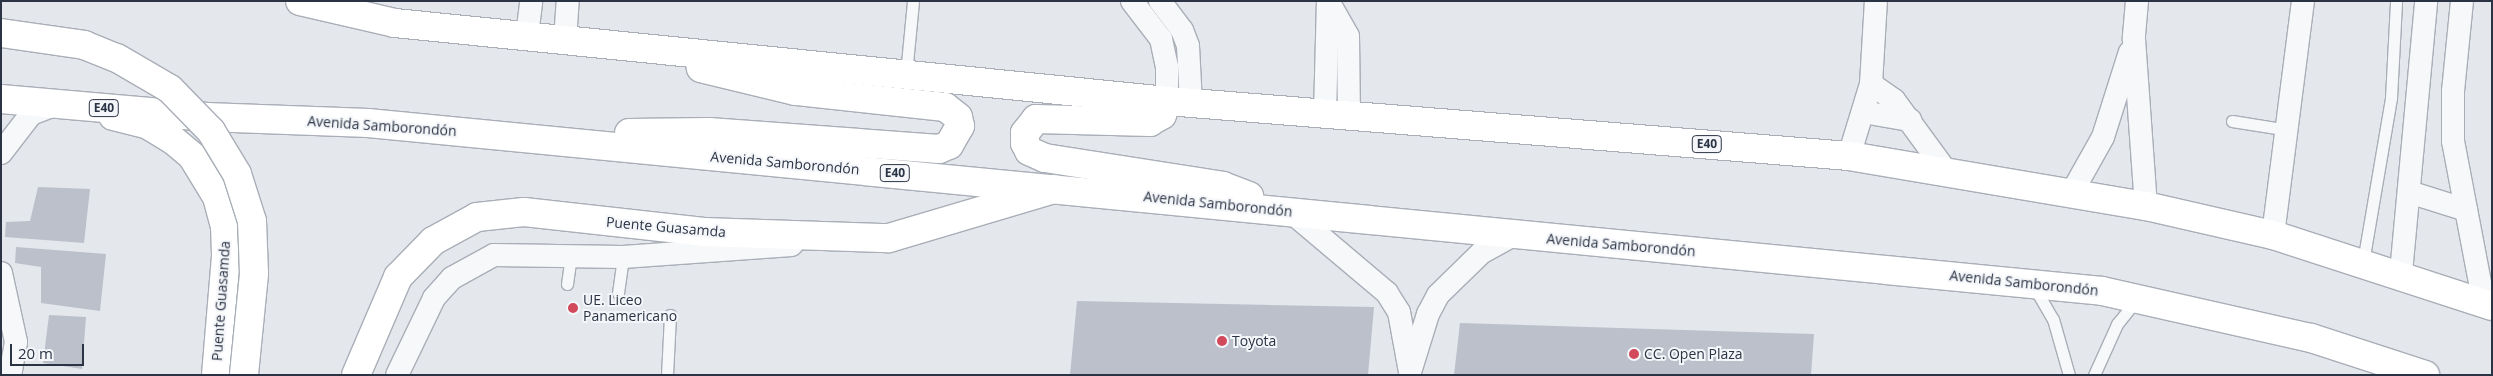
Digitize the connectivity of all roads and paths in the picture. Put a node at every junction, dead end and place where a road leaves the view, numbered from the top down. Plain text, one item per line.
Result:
1 (300, 1) edge
2 (531, 1) edge
3 (568, 1) edge
4 (913, 1) edge
5 (1132, 1) edge
6 (1160, 1) edge
7 (1328, 1) edge
8 (1876, 1) edge
9 (2137, 1) edge
10 (2304, 1) edge
11 (2396, 1) edge
12 (2426, 1) edge
13 (2462, 1) edge
14 (1, 33) edge
15 (527, 36) junction
16 (2134, 39) junction
17 (565, 40) junction
18 (602, 44) junction
19 (906, 74) junction
20 (1871, 84) junction
21 (2419, 88) junction
22 (2452, 91) junction
23 (1, 99) edge
24 (1179, 102) junction
25 (65, 105) junction
26 (1863, 112) junction
27 (1337, 115) junction
28 (1910, 120) junction
29 (2232, 121) dead end
30 (2289, 130) junction
31 (500, 135) junction
32 (2103, 137) junction
33 (2139, 143) junction
34 (1, 152) edge
35 (1850, 156) junction
36 (1946, 171) junction
37 (1056, 189) junction
38 (2409, 192) junction
39 (2071, 194) junction
40 (2146, 206) junction
41 (2466, 210) junction
42 (1290, 211) junction
43 (1513, 235) junction
44 (2273, 235) junction
45 (889, 238) junction
46 (571, 257) junction
47 (623, 257) junction
48 (2363, 262) junction
49 (1, 273) edge
50 (2400, 273) junction
51 (567, 284) dead end
52 (2032, 284) junction
53 (618, 293) dead end
54 (2138, 298) junction
55 (2488, 304) edge
56 (670, 315) dead end
57 (1410, 374) edge
58 (10, 375) edge
59 (216, 375) edge
60 (244, 375) edge
61 (356, 375) edge
62 (397, 375) edge
63 (667, 375) edge
64 (2070, 375) edge
65 (2094, 375) edge
66 (2425, 375) edge

1 - 15 main road, E40
2 - 15 street
3 - 17 street
4 - 19 lane
5 - 24 street
6 - 24 street
7 - 27 street
8 - 20 street
9 - 16 street
10 - 30 street
11 - 48 lane
12 - 21 street
13 - 22 street
14 - 60 main road, Puente Guasamda, bridge
15 - 17 main road, E40
16 - 32 street
16 - 33 street
17 - 18 main road, E40
18 - 19 main road, E40
18 - 31 main road
19 - 24 main road, E40
20 - 26 street
20 - 28 street
21 - 22 street
21 - 38 street
22 - 41 street
23 - 25 main road, Avenida Samborondón / E40
24 - 27 main road, E40
24 - 42 main road
25 - 31 main road, Avenida Samborondón / E40
25 - 34 street
25 - 59 main road, Puente Guasamda
26 - 28 street
26 - 35 street
27 - 35 main road, E40
28 - 36 street
29 - 30 lane
30 - 44 street
31 - 37 main road, Avenida Samborondón / E40
32 - 33 street
32 - 39 street
33 - 40 street
35 - 36 main road, E40
36 - 39 main road, E40
37 - 42 main road, Avenida Samborondón / E40
37 - 45 main road, Puente Guasamda
38 - 41 street
38 - 50 street
39 - 40 main road, E40
40 - 44 main road, E40
41 - 55 street
42 - 43 main road, Avenida Samborondón / E40
42 - 57 street
43 - 52 main road, Avenida Samborondón / E40
43 - 57 street
44 - 48 main road, E40
45 - 47 street
45 - 61 main road, Puente Guasamda
46 - 47 street
46 - 51 lane
46 - 62 street
47 - 53 lane
48 - 50 main road, E40
49 - 58 street
50 - 55 main road, E40
52 - 54 main road, Avenida Samborondón / E40
52 - 64 lane
54 - 65 lane
54 - 66 main road, Avenida Samborondón / E40
56 - 63 lane

